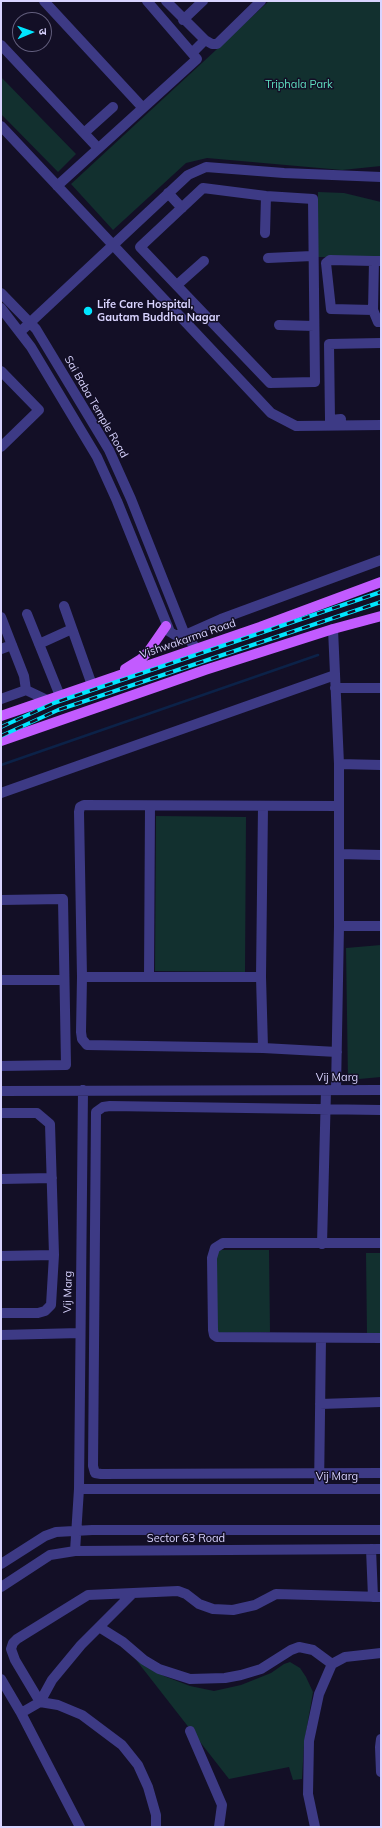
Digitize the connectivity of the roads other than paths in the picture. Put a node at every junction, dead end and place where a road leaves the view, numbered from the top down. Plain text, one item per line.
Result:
1 (44, 1) edge
2 (147, 1) edge
3 (166, 1) edge
4 (203, 1) edge
5 (261, 1) edge
6 (184, 20) junction
7 (205, 40) junction
8 (1, 45) edge
9 (192, 53) junction
10 (113, 107) dead end
11 (143, 108) junction
12 (1, 126) edge
13 (84, 133) junction
14 (98, 148) junction
15 (381, 177) edge
16 (57, 186) junction
17 (168, 193) junction
18 (266, 196) junction
19 (182, 208) junction
20 (265, 233) dead end
21 (113, 245) junction
22 (312, 256) junction
23 (268, 258) dead end
24 (204, 261) dead end
25 (377, 261) edge
26 (177, 285) junction
27 (1, 293) edge
28 (1, 308) edge
29 (373, 310) junction
30 (381, 322) edge
31 (29, 323) junction
32 (279, 325) dead end
33 (314, 326) junction
34 (20, 332) junction
35 (381, 343) edge
36 (1, 371) edge
37 (381, 419) edge
38 (381, 425) edge
39 (1, 447) edge
40 (381, 560) edge
41 (381, 582) edge
42 (64, 606) dead end
43 (27, 614) dead end
44 (381, 616) edge
45 (1, 617) edge
46 (166, 626) junction
47 (72, 629) junction
48 (333, 629) junction
49 (185, 635) junction
50 (39, 644) junction
51 (12, 645) junction
52 (1, 648) edge
53 (196, 648) junction
54 (335, 675) junction
55 (106, 680) junction
56 (92, 685) junction
57 (335, 688) junction
58 (381, 688) edge
59 (26, 690) junction
60 (60, 696) junction
61 (1, 699) edge
62 (47, 700) junction
63 (1, 716) edge
64 (1, 741) edge
65 (339, 764) junction
66 (381, 765) edge
67 (1, 793) edge
68 (150, 806) junction
69 (263, 806) junction
70 (338, 806) junction
71 (339, 854) junction
72 (381, 855) edge
73 (1, 900) edge
74 (339, 926) junction
75 (381, 926) edge
76 (150, 976) junction
77 (82, 977) junction
78 (261, 977) junction
79 (1, 980) edge
80 (64, 980) junction
81 (263, 1048) junction
82 (337, 1052) junction
83 (1, 1066) edge
84 (83, 1090) junction
85 (331, 1090) junction
86 (381, 1090) edge
87 (1, 1091) edge
88 (324, 1110) junction
89 (381, 1110) edge
90 (1, 1113) edge
91 (1, 1178) edge
92 (52, 1178) junction
93 (381, 1243) edge
94 (322, 1244) junction
95 (54, 1255) junction
96 (1, 1256) edge
97 (1, 1313) edge
98 (80, 1333) junction
99 (1, 1335) edge
100 (321, 1338) junction
101 (381, 1338) edge
102 (381, 1402) edge
103 (320, 1404) junction
104 (319, 1473) junction
105 (381, 1473) edge
106 (79, 1489) junction
107 (319, 1489) junction
108 (381, 1489) edge
109 (76, 1530) junction
110 (381, 1530) edge
111 (376, 1549) edge
112 (75, 1552) junction
113 (1, 1564) edge
114 (1, 1587) edge
115 (132, 1594) junction
116 (377, 1597) edge
117 (99, 1627) junction
118 (381, 1653) edge
119 (332, 1664) junction
120 (1, 1679) edge
121 (40, 1702) junction
122 (21, 1712) junction
123 (190, 1731) dead end
124 (381, 1738) edge
125 (381, 1772) edge
126 (80, 1827) edge
127 (156, 1827) edge
128 (219, 1827) edge
129 (315, 1827) edge

1 - 11 street
2 - 9 street
3 - 6 street
4 - 6 street
5 - 7 street
6 - 7 street
7 - 9 street
8 - 13 street
9 - 11 street
10 - 13 street
11 - 14 street
12 - 16 street
13 - 14 street
14 - 16 street
15 - 17 street
16 - 21 street
17 - 19 street
17 - 21 street
18 - 19 street
18 - 20 street
18 - 22 street
19 - 26 street
21 - 31 street
21 - 38 street
22 - 23 street
22 - 33 street
24 - 26 street
25 - 29 street
25 - 29 street
26 - 33 street
27 - 31 street, Sai Baba Temple Road
28 - 34 street
29 - 30 street
31 - 34 street
31 - 49 street, Sai Baba Temple Road
32 - 33 street
34 - 46 street
35 - 37 street
36 - 39 street
40 - 49 street
41 - 53 main road, Vishwakarma Road
42 - 47 street
43 - 50 street
44 - 48 main road
45 - 51 street
46 - 49 street, Sai Baba Temple Road
46 - 55 main road
47 - 50 street
47 - 56 street
48 - 54 street
48 - 64 main road
49 - 53 street, Sai Baba Temple Road
50 - 60 street
51 - 52 street
51 - 59 street
53 - 55 main road, Vishwakarma Road
54 - 57 street
54 - 67 street
55 - 56 main road, Vishwakarma Road
56 - 60 main road, Vishwakarma Road
57 - 58 street
57 - 65 street
59 - 61 street
59 - 62 street
60 - 62 main road, Vishwakarma Road
62 - 63 main road, Vishwakarma Road
65 - 66 street
65 - 70 street
68 - 69 street
68 - 76 street
68 - 77 street
69 - 70 street
69 - 78 street
70 - 71 street
71 - 72 street
71 - 74 street
73 - 80 street
74 - 75 street
74 - 82 street
76 - 77 street
76 - 78 street
77 - 81 street
78 - 81 street
79 - 80 street
80 - 83 street
81 - 82 street
82 - 85 street
84 - 85 street, Vij Marg
84 - 87 street
84 - 98 street, Vij Marg
85 - 86 street, Vij Marg
85 - 88 street
88 - 89 street
88 - 94 street
88 - 104 street
90 - 92 street
91 - 92 street
92 - 95 street
93 - 94 street
94 - 100 street
95 - 96 street
95 - 97 street
98 - 99 street
98 - 106 street, Vij Marg
100 - 101 street
100 - 103 street
102 - 103 street
103 - 104 street
104 - 105 street
104 - 107 street
106 - 107 street, Vij Marg
106 - 109 street
107 - 108 street, Vij Marg
109 - 110 street, Sector 63 Road
109 - 112 street
109 - 113 street, Sector 63 Road
111 - 112 street, Sector 63 Road
111 - 116 street
112 - 114 street, Sector 63 Road
115 - 116 street
115 - 117 street
115 - 121 street
117 - 119 street
117 - 121 street
118 - 119 street
119 - 129 street
120 - 122 street
121 - 122 street
121 - 127 street
122 - 126 street
123 - 128 street
124 - 125 street

